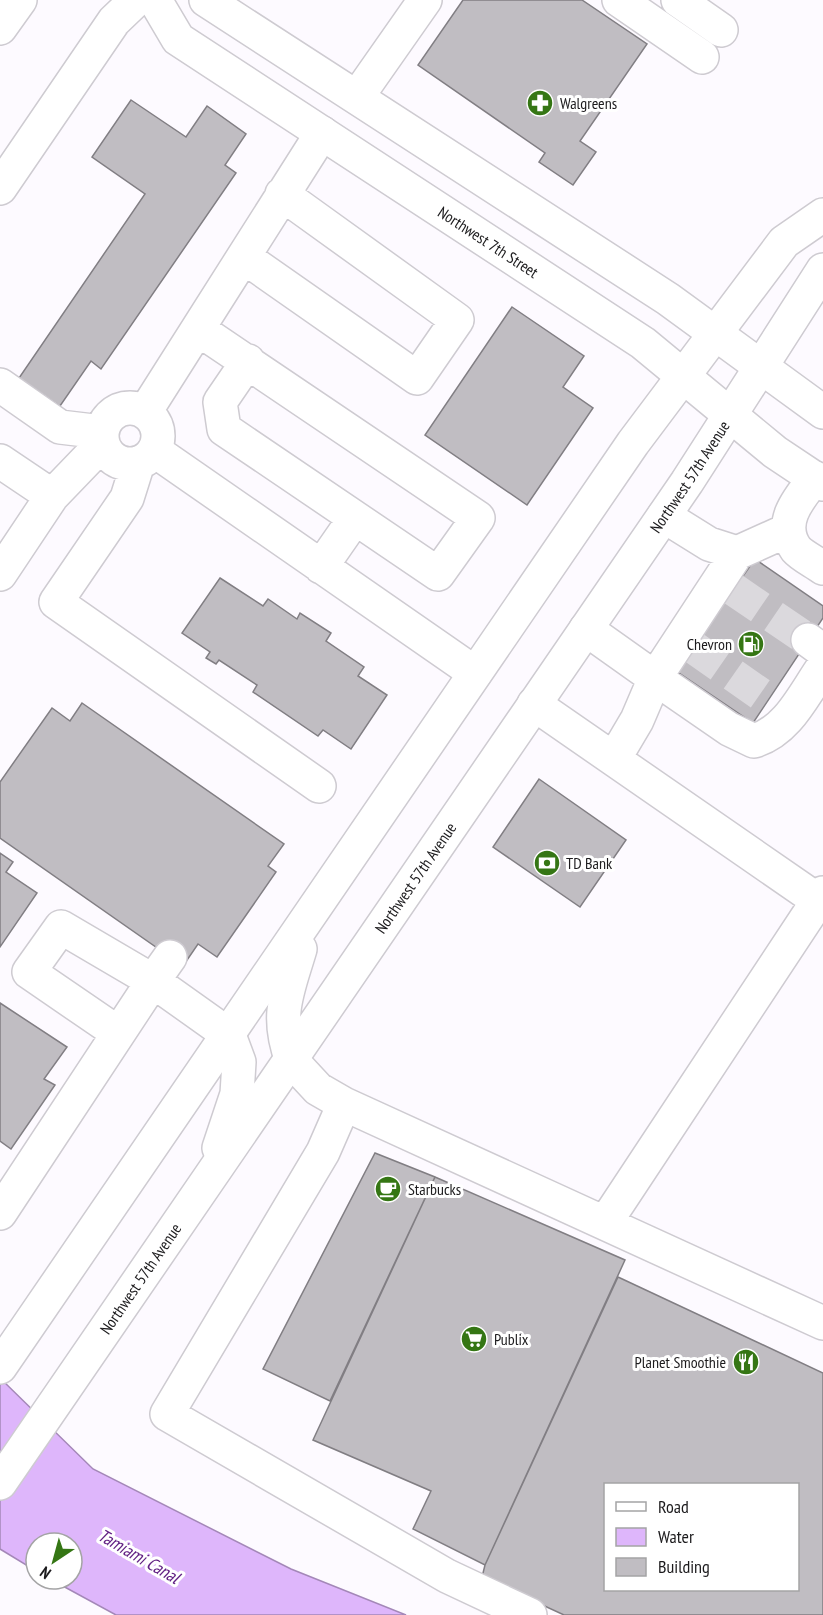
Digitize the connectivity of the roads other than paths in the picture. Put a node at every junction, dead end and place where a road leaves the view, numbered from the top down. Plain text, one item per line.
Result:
1 (136, 0) edge
2 (155, 0) edge
3 (206, 0) edge
4 (425, 0) edge
5 (619, 0) edge
6 (678, 0) edge
7 (721, 30) dead end
8 (702, 57) dead end
9 (357, 97) junction
10 (322, 133) junction
11 (0, 188) edge
12 (282, 194) junction
13 (823, 215) edge
14 (244, 257) junction
15 (823, 270) edge
16 (198, 329) junction
17 (717, 335) junction
18 (248, 361) junction
19 (761, 368) junction
20 (684, 377) junction
21 (0, 385) edge
22 (145, 412) junction
23 (823, 412) edge
24 (730, 416) junction
25 (103, 437) junction
26 (147, 457) junction
27 (0, 461) edge
28 (819, 481) edge
29 (52, 496) junction
30 (664, 516) junction
31 (355, 518) junction
32 (788, 530) junction
33 (737, 553) junction
34 (321, 567) junction
35 (823, 568) edge
36 (0, 574) edge
37 (586, 629) junction
38 (818, 652) edge
39 (475, 673) junction
40 (655, 678) junction
41 (534, 704) junction
42 (614, 759) junction
43 (319, 786) dead end
44 (821, 899) edge
45 (309, 919) junction
46 (161, 969) junction
47 (118, 1033) junction
48 (229, 1035) junction
49 (292, 1061) junction
50 (344, 1104) junction
51 (206, 1186) junction
52 (3, 1202) edge
53 (605, 1223) junction
54 (823, 1323) edge
55 (0, 1367) edge
56 (0, 1483) edge
57 (530, 1615) edge

1 - 11 main road
2 - 10 main road, Northwest 7th Street
3 - 9 main road
4 - 9 main road
5 - 8 main road
6 - 7 main road
9 - 17 main road
10 - 12 main road
10 - 20 main road, Northwest 7th Street
12 - 14 main road
12 - 14 main road
13 - 17 main road
14 - 16 main road
15 - 19 main road, Northwest 57th Avenue
16 - 18 main road
16 - 22 main road
17 - 19 main road
17 - 20 main road
18 - 31 main road
18 - 31 main road
19 - 23 main road
19 - 24 main road, Northwest 57th Avenue
20 - 24 main road, Northwest 7th Street
20 - 39 main road
21 - 25 main road
22 - 25 main road
22 - 26 main road
24 - 28 main road, Northwest 7th Street
24 - 30 main road, Northwest 57th Avenue
25 - 26 main road
25 - 29 main road
26 - 34 main road
26 - 43 main road
27 - 29 main road
28 - 32 main road
29 - 36 main road
30 - 33 main road
30 - 37 main road, Northwest 57th Avenue
31 - 34 main road
32 - 33 main road
32 - 35 main road
33 - 40 main road
34 - 39 main road
37 - 40 main road
37 - 41 main road, Northwest 57th Avenue
38 - 40 main road
39 - 45 main road
40 - 42 main road
41 - 42 main road
41 - 49 main road, Northwest 57th Avenue
42 - 44 main road
44 - 53 main road
45 - 48 main road
45 - 49 main road
46 - 47 main road
46 - 47 main road
46 - 48 main road
47 - 52 main road
48 - 51 main road
48 - 55 main road
49 - 50 main road
49 - 51 main road, Northwest 57th Avenue
50 - 53 main road
50 - 57 main road
51 - 56 main road, Northwest 57th Avenue
53 - 54 main road

